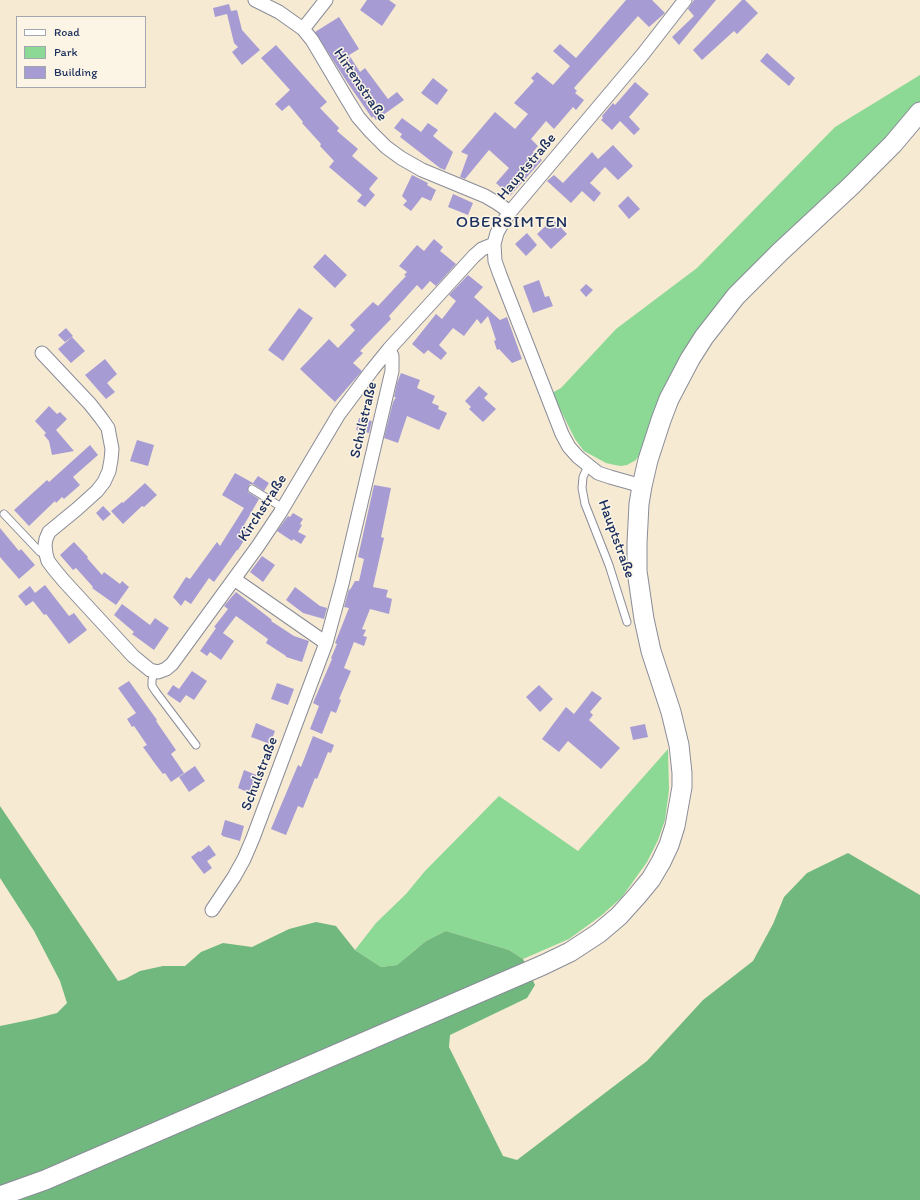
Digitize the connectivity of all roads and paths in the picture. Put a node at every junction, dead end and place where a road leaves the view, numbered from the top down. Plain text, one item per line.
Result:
1 (255, 0) edge
2 (326, 0) edge
3 (685, 0) edge
4 (303, 29) junction
5 (920, 112) edge
6 (510, 212) junction
7 (494, 244) junction
8 (389, 349) junction
9 (42, 353) dead end
10 (588, 466) junction
11 (642, 486) junction
12 (252, 489) dead end
13 (283, 508) junction
14 (4, 514) dead end
15 (46, 554) junction
16 (234, 579) junction
17 (627, 622) dead end
18 (326, 643) junction
19 (154, 672) junction
20 (196, 745) dead end
21 (212, 910) dead end
22 (0, 1196) edge

1 - 4 street, Hirtenstraße
2 - 4 street
3 - 6 street, Hauptstraße
4 - 6 street, Hirtenstraße
5 - 11 main road
6 - 7 street, Hauptstraße
7 - 8 street
7 - 10 street, Hauptstraße
8 - 13 street, Kirchstraße
8 - 18 street, Schulstraße
9 - 15 street
10 - 11 street, Hauptstraße
10 - 17 lane, Hauptstraße
11 - 22 main road
12 - 13 lane
13 - 16 street, Kirchstraße
14 - 15 lane
15 - 19 street
16 - 18 street
16 - 19 street, Kirchstraße
18 - 21 street, Schulstraße
19 - 20 lane

